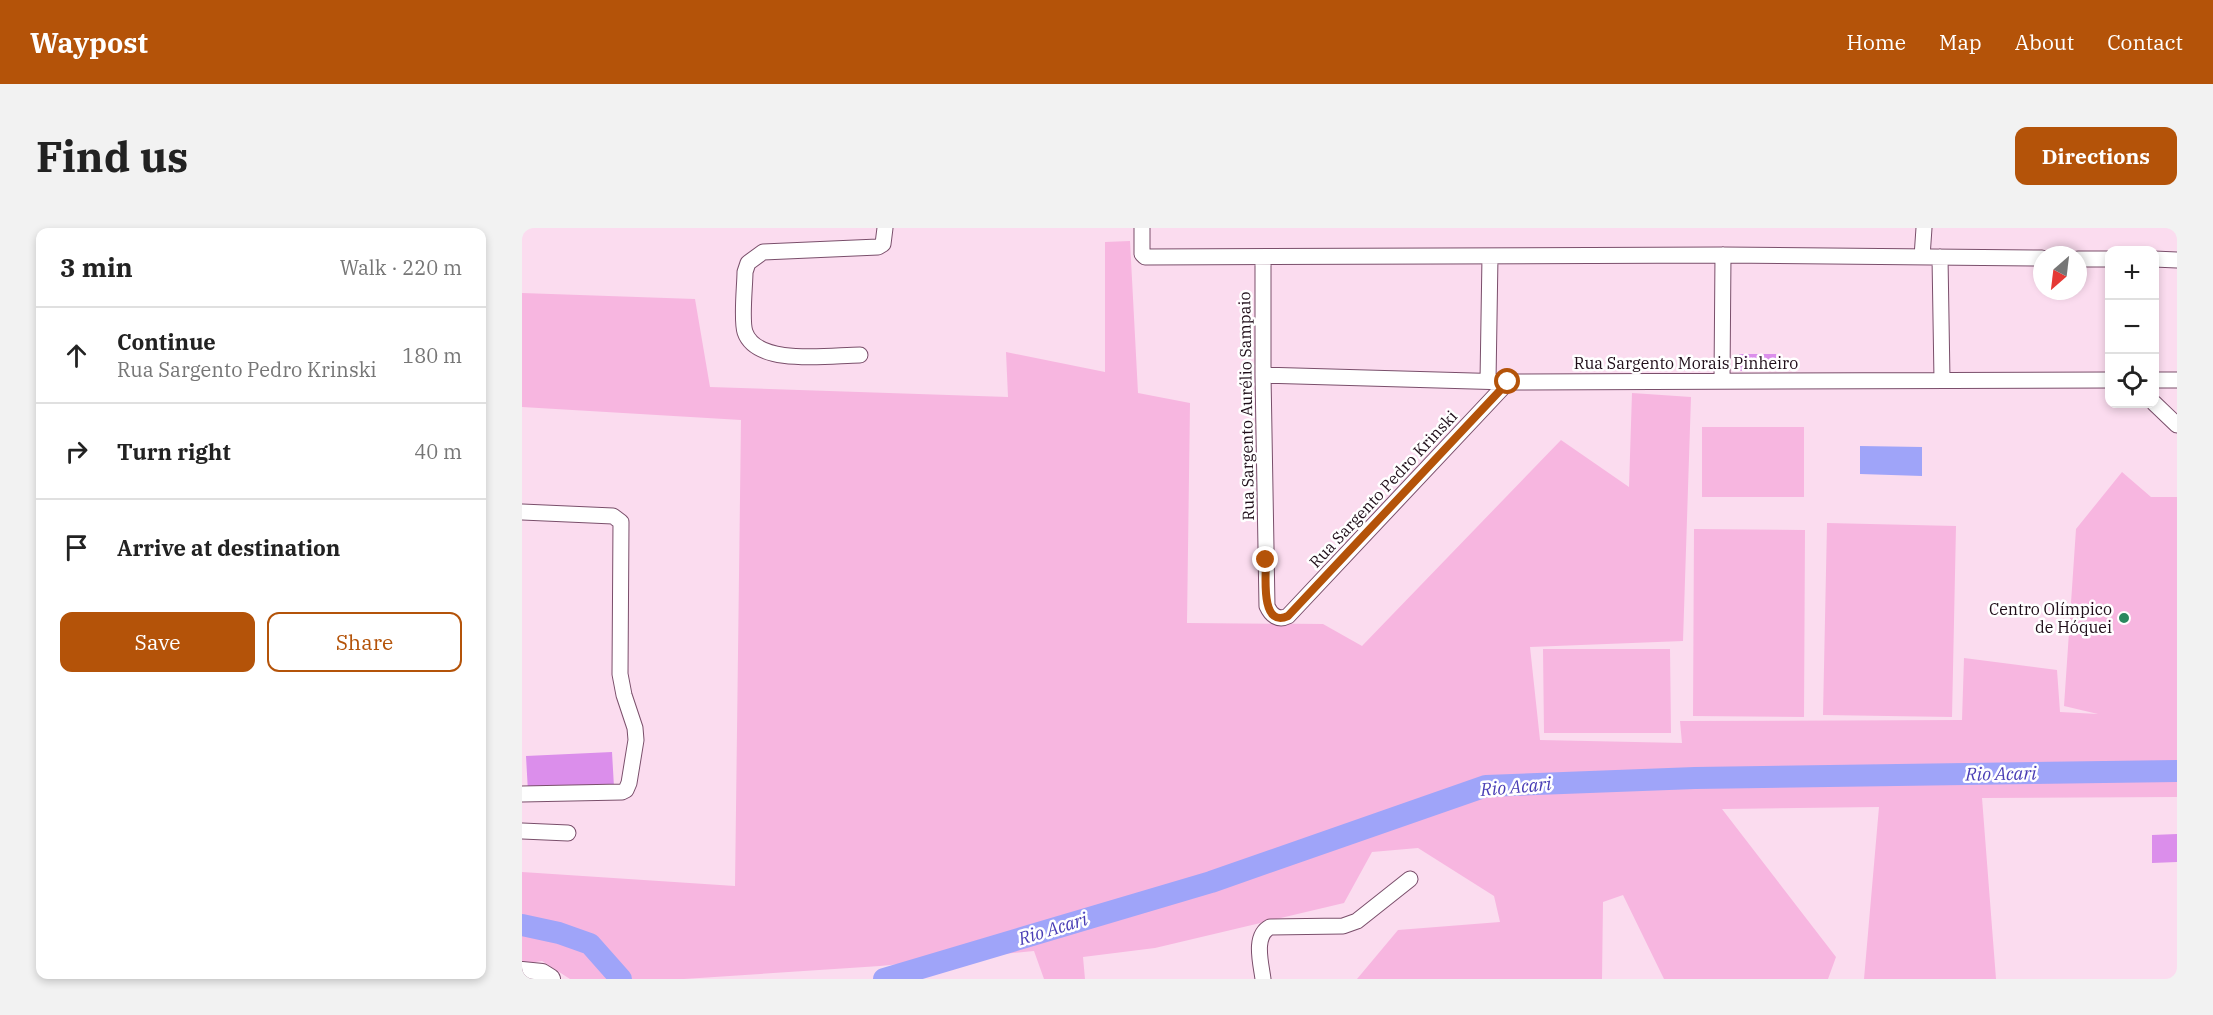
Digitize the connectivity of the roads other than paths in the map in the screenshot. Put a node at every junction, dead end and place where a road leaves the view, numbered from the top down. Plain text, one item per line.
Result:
1 (885, 228) edge
2 (1143, 228) edge
3 (1924, 228) edge
4 (1723, 255) junction
5 (1490, 256) junction
6 (1263, 257) junction
7 (1922, 257) junction
8 (1940, 257) junction
9 (2033, 258) edge
10 (2087, 259) edge
11 (2105, 259) edge
12 (2159, 260) edge
13 (2177, 260) edge
14 (860, 355) dead end
15 (1263, 375) junction
16 (1722, 380) junction
17 (1942, 380) junction
18 (2105, 380) edge
19 (2159, 380) edge
20 (2177, 380) edge
21 (1488, 381) junction
22 (1508, 382) junction
23 (2159, 408) edge
24 (2177, 426) edge
25 (522, 512) edge
26 (1283, 618) joint
27 (522, 794) edge
28 (522, 831) edge
29 (568, 833) dead end
30 (1410, 879) dead end
31 (522, 972) edge
32 (550, 979) edge
33 (1263, 979) edge

1 - 14 street
2 - 6 street
3 - 7 street
4 - 5 street
4 - 7 street
4 - 16 street
5 - 6 street
5 - 21 street
6 - 15 street, Rua Sargento Aurélio Sampaio
7 - 8 street
8 - 9 street
8 - 17 street
10 - 11 street
12 - 13 street
15 - 21 street, Rua Sargento Morais Pinheiro
15 - 26 street, Rua Sargento Aurélio Sampaio
16 - 17 street, Rua Sargento Morais Pinheiro
16 - 22 street, Rua Sargento Morais Pinheiro
17 - 18 street, Rua Sargento Morais Pinheiro
19 - 20 street
21 - 22 street, Rua Sargento Morais Pinheiro
22 - 26 street, Rua Sargento Pedro Krinski
23 - 24 street
25 - 27 street
28 - 29 street
30 - 33 street
31 - 32 main road

